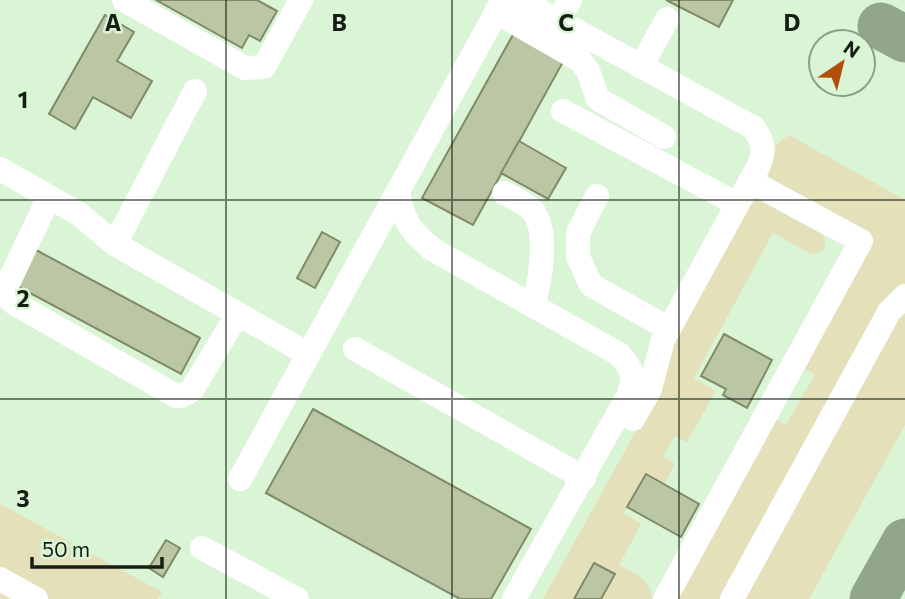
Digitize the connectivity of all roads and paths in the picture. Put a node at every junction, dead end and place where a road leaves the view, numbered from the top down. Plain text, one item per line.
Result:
1 (124, 0) edge
2 (301, 0) edge
3 (520, 0) edge
4 (500, 6) edge
5 (564, 11) edge
6 (667, 19) dead end
7 (641, 67) junction
8 (195, 91) dead end
9 (563, 111) dead end
10 (664, 137) dead end
11 (0, 169) edge
12 (750, 181) junction
13 (398, 190) junction
14 (504, 193) dead end
15 (597, 196) dead end
16 (49, 197) junction
17 (737, 204) junction
18 (115, 244) junction
19 (905, 296) edge
20 (533, 306) junction
21 (237, 315) junction
22 (669, 329) junction
23 (355, 349) dead end
24 (308, 354) junction
25 (584, 478) junction
26 (240, 479) dead end
27 (202, 548) dead end
28 (0, 579) edge
29 (36, 599) edge
30 (297, 599) edge
31 (514, 599) edge
32 (533, 599) edge
33 (665, 599) edge
34 (732, 599) edge

1 - 2 lane
3 - 5 lane
4 - 10 lane
4 - 13 lane
5 - 7 lane
6 - 7 lane
7 - 12 lane
8 - 18 lane
9 - 17 lane
11 - 16 lane
12 - 17 lane
12 - 33 lane
13 - 20 lane
13 - 24 lane
14 - 20 lane
15 - 22 lane
16 - 18 lane
16 - 21 lane
17 - 22 lane
18 - 21 lane
19 - 34 lane
20 - 25 lane
21 - 24 lane
22 - 32 lane
23 - 25 lane
24 - 26 lane
25 - 31 lane
27 - 30 lane
28 - 29 lane

